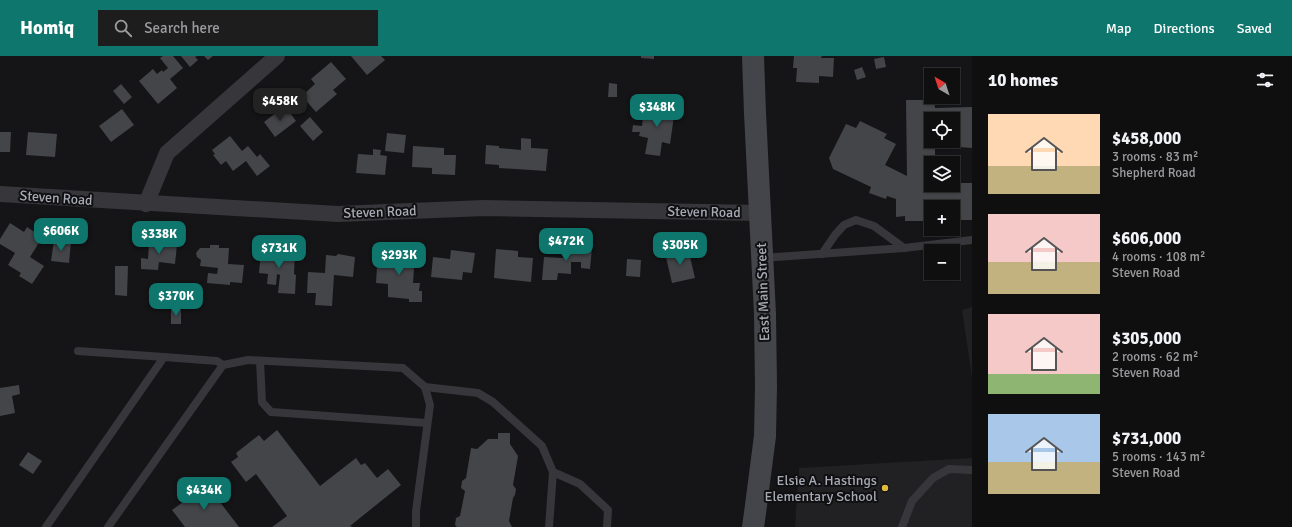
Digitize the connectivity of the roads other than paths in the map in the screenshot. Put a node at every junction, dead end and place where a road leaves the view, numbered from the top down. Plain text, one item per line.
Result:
1 (277, 56) edge
2 (754, 56) edge
3 (0, 194) edge
4 (146, 204) junction
5 (760, 213) junction
6 (972, 240) edge
7 (904, 248) junction
8 (822, 254) junction
9 (762, 258) junction
10 (78, 351) dead end
11 (164, 357) junction
12 (260, 361) junction
13 (223, 365) junction
14 (425, 387) junction
15 (427, 423) junction
16 (972, 470) edge
17 (553, 472) junction
18 (111, 526) edge
19 (46, 527) edge
20 (416, 527) edge
21 (549, 527) edge
22 (606, 527) edge
23 (752, 527) edge
24 (902, 527) edge

1 - 4 street
2 - 5 main road, East Main Street
3 - 4 street, Steven Road
4 - 5 street, Steven Road
5 - 9 main road, East Main Street
6 - 7 lane
7 - 8 lane
7 - 8 lane
8 - 9 lane
9 - 23 main road, East Main Street
10 - 11 lane
11 - 13 lane
11 - 19 lane
12 - 13 lane
12 - 14 lane
12 - 15 lane
13 - 18 lane
14 - 15 lane
14 - 17 lane
15 - 20 lane
16 - 24 lane
17 - 21 lane
17 - 22 lane

